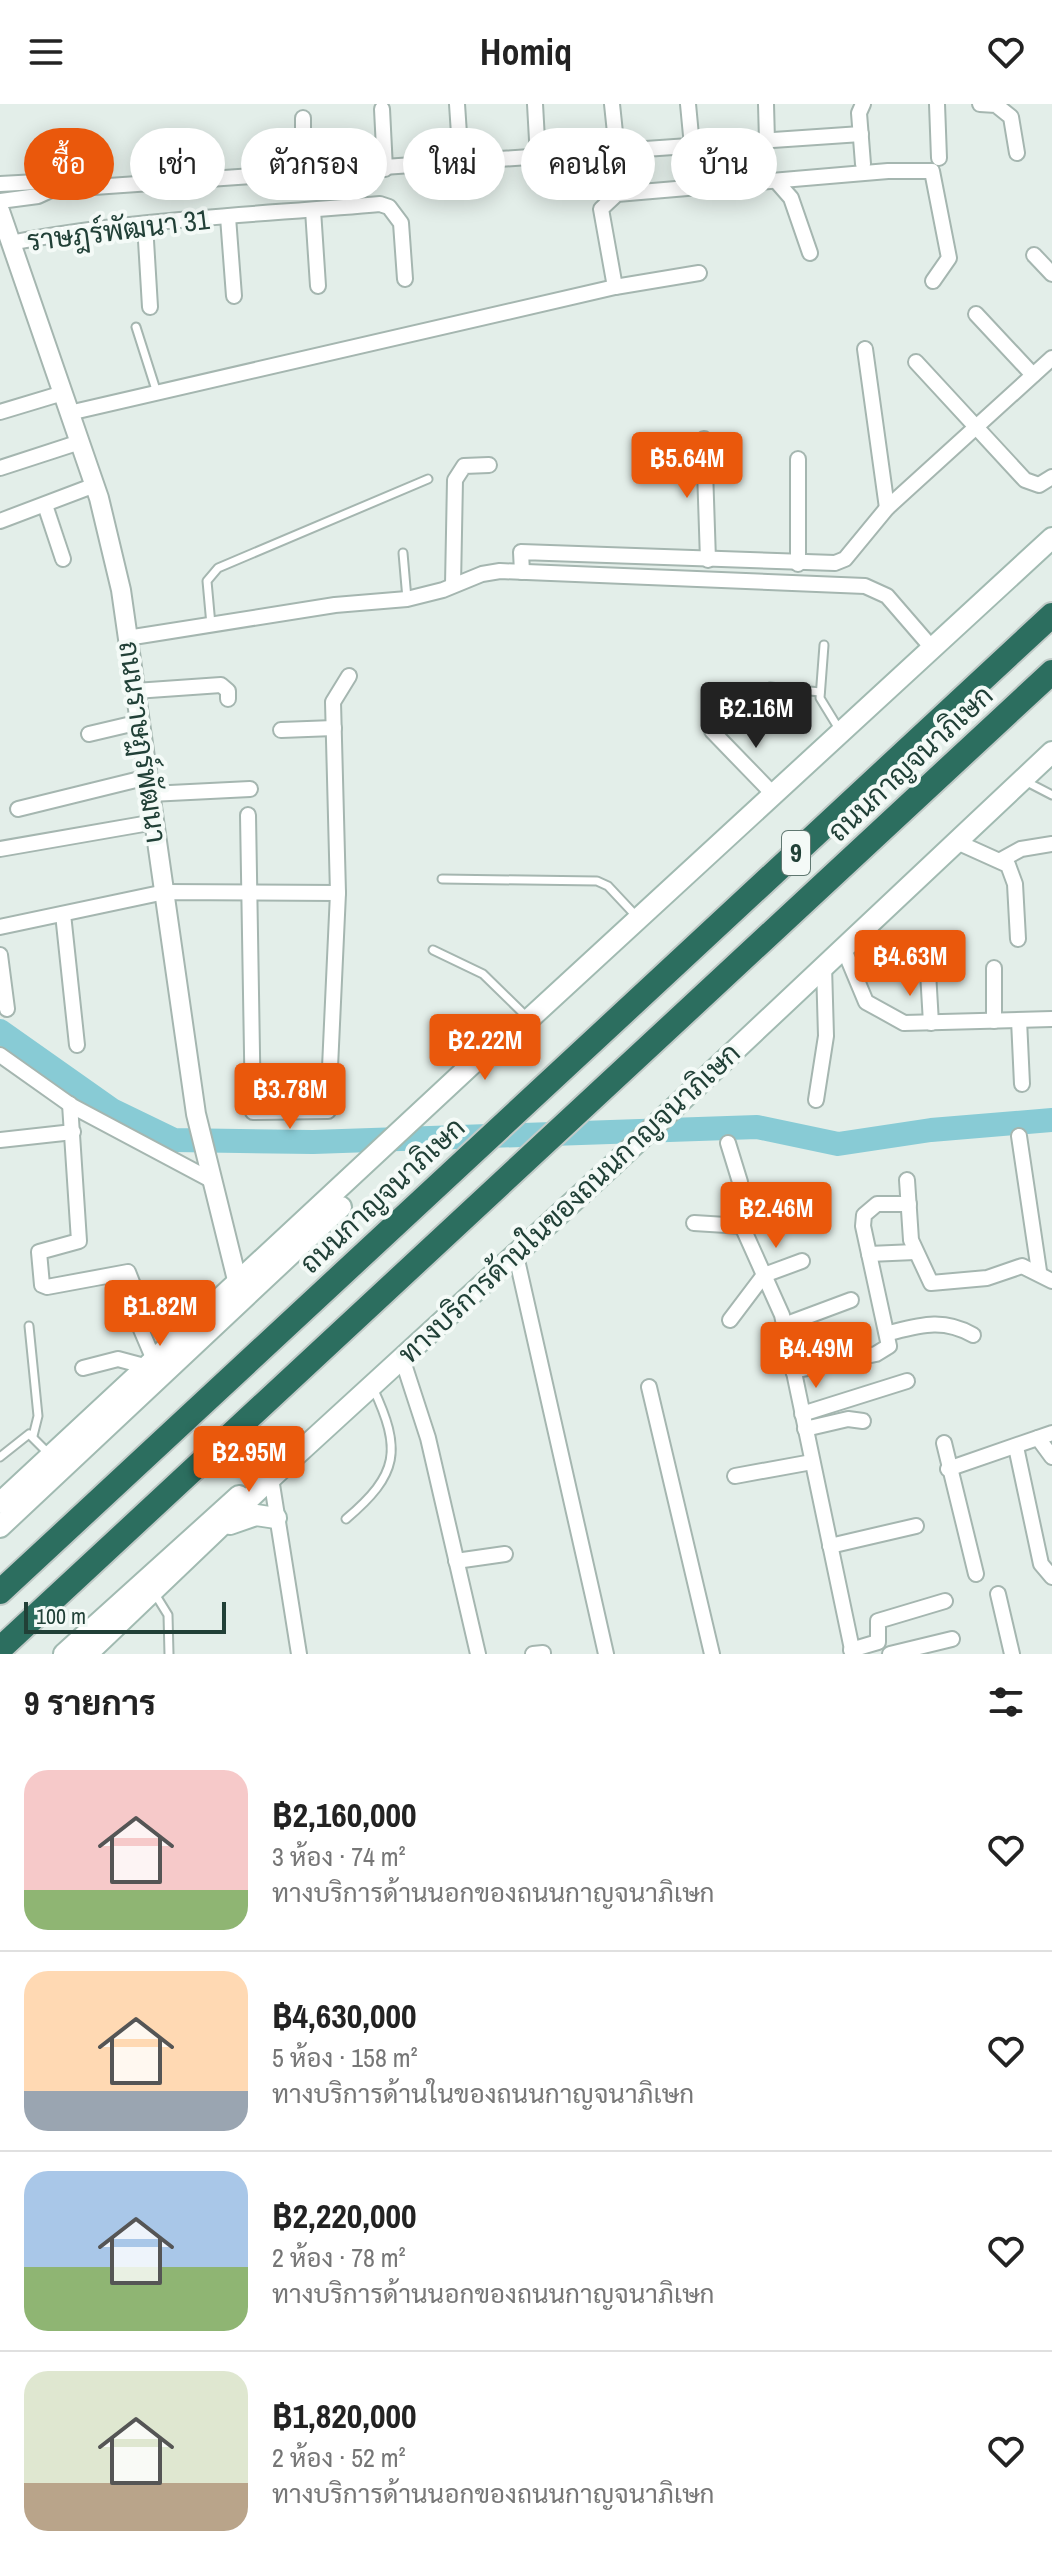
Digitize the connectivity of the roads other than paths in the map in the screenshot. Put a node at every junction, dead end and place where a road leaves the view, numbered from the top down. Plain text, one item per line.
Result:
1 (457, 104) edge
2 (535, 104) edge
3 (612, 104) edge
4 (688, 104) edge
5 (766, 104) edge
6 (863, 104) edge
7 (937, 104) edge
8 (980, 104) edge
9 (382, 109) dead end
10 (303, 118) dead end
11 (303, 128) edge
12 (383, 128) edge
13 (459, 128) edge
14 (536, 128) edge
15 (614, 128) edge
16 (690, 128) edge
17 (767, 128) edge
18 (861, 134) junction
19 (777, 140) edge
20 (1017, 153) dead end
21 (939, 158) dead end
22 (863, 164) dead end
23 (241, 177) edge
24 (777, 182) joint
25 (24, 183) edge
26 (0, 184) edge
27 (114, 186) edge
28 (671, 190) edge
29 (24, 198) edge
30 (0, 201) edge
31 (313, 210) junction
32 (0, 211) edge
33 (228, 217) junction
34 (145, 224) junction
35 (10, 243) junction
36 (810, 253) dead end
37 (1034, 255) dead end
38 (699, 273) dead end
39 (1052, 274) edge
40 (405, 279) dead end
41 (933, 281) dead end
42 (318, 286) dead end
43 (615, 287) junction
44 (234, 296) dead end
45 (150, 307) dead end
46 (976, 314) dead end
47 (136, 327) dead end
48 (865, 349) dead end
49 (1052, 358) edge
50 (916, 362) dead end
51 (1033, 375) junction
52 (63, 393) junction
53 (157, 393) junction
54 (0, 412) edge
55 (69, 413) junction
56 (975, 426) junction
57 (704, 439) dead end
58 (80, 442) junction
59 (798, 459) dead end
60 (489, 465) dead end
61 (0, 468) edge
62 (1052, 477) edge
63 (428, 479) dead end
64 (95, 485) junction
65 (45, 505) junction
66 (887, 508) junction
67 (0, 521) edge
68 (1052, 538) edge
69 (403, 553) dead end
70 (63, 559) dead end
71 (708, 560) junction
72 (798, 564) junction
73 (522, 572) junction
74 (453, 585) junction
75 (407, 599) junction
76 (1052, 615) edge
77 (211, 627) junction
78 (127, 638) junction
79 (824, 645) dead end
80 (932, 648) junction
81 (1052, 672) edge
82 (349, 676) dead end
83 (770, 687) dead end
84 (135, 691) junction
85 (820, 692) junction
86 (228, 699) dead end
87 (140, 722) junction
88 (334, 728) junction
89 (281, 730) dead end
90 (712, 731) dead end
91 (842, 732) junction
92 (89, 734) dead end
93 (1052, 752) edge
94 (1023, 780) junction
95 (149, 786) junction
96 (250, 789) dead end
97 (774, 795) junction
98 (1052, 795) edge
99 (18, 809) dead end
100 (248, 815) dead end
101 (155, 822) junction
102 (957, 842) junction
103 (1052, 844) edge
104 (0, 849) edge
105 (1001, 860) junction
106 (442, 879) dead end
107 (165, 892) junction
108 (251, 893) junction
109 (338, 893) junction
110 (63, 914) junction
111 (640, 920) junction
112 (0, 927) edge
113 (1018, 939) dead end
114 (843, 947) junction
115 (433, 950) dead end
116 (0, 955) edge
117 (824, 966) junction
118 (994, 968) dead end
119 (928, 972) dead end
120 (7, 1009) dead end
121 (530, 1019) junction
122 (1052, 1019) edge
123 (1019, 1020) junction
124 (994, 1021) junction
125 (931, 1023) junction
126 (77, 1045) dead end
127 (0, 1055) edge
128 (1022, 1084) dead end
129 (816, 1100) dead end
130 (71, 1105) junction
131 (73, 1132) junction
132 (1019, 1136) dead end
133 (0, 1140) edge
134 (728, 1143) dead end
135 (208, 1172) junction
136 (907, 1180) dead end
137 (346, 1192) junction
138 (778, 1196) dead end
139 (909, 1204) junction
140 (738, 1207) junction
141 (694, 1223) dead end
142 (742, 1226) junction
143 (515, 1251) junction
144 (915, 1252) junction
145 (869, 1254) junction
146 (802, 1261) dead end
147 (1039, 1271) junction
148 (764, 1275) junction
149 (1052, 1281) edge
150 (238, 1284) junction
151 (851, 1300) dead end
152 (730, 1320) dead end
153 (784, 1325) junction
154 (29, 1326) dead end
155 (889, 1333) junction
156 (973, 1335) dead end
157 (402, 1358) junction
158 (151, 1364) junction
159 (83, 1368) dead end
160 (793, 1371) junction
161 (907, 1381) dead end
162 (372, 1386) junction
163 (649, 1387) dead end
164 (863, 1421) dead end
165 (804, 1422) junction
166 (33, 1436) junction
167 (1045, 1436) edge
168 (944, 1443) dead end
169 (1016, 1447) junction
170 (51, 1456) junction
171 (0, 1457) edge
172 (1052, 1457) edge
173 (812, 1462) junction
174 (948, 1469) junction
175 (735, 1476) dead end
176 (271, 1478) junction
177 (9, 1505) edge
178 (276, 1518) junction
179 (346, 1519) dead end
180 (0, 1524) edge
181 (225, 1525) junction
182 (916, 1526) dead end
183 (830, 1546) junction
184 (505, 1554) dead end
185 (456, 1561) junction
186 (976, 1574) dead end
187 (1052, 1577) edge
188 (0, 1592) edge
189 (153, 1592) junction
190 (998, 1594) dead end
191 (945, 1601) dead end
192 (952, 1639) dead end
193 (0, 1649) edge
194 (852, 1652) edge
195 (64, 1654) edge
196 (87, 1654) edge
197 (169, 1654) edge
198 (299, 1654) edge
199 (478, 1654) edge
200 (606, 1654) edge
201 (712, 1654) edge
202 (890, 1654) edge
203 (1012, 1654) edge

1 - 13 street
2 - 14 street
3 - 15 street
4 - 16 street
5 - 17 street
6 - 18 street
7 - 21 street
8 - 20 street
9 - 12 street
10 - 11 street
18 - 19 street
18 - 22 street
23 - 27 street
24 - 36 street
24 - 41 street
25 - 26 street
28 - 43 street
29 - 30 street
31 - 33 street, ราษฎร์พัฒนา 31
31 - 40 street, ราษฎร์พัฒนา 31
31 - 42 street
32 - 35 street, ถนนราษฏร์พัฒนา
33 - 34 street, ราษฎร์พัฒนา 31
33 - 44 street
34 - 35 street, ราษฎร์พัฒนา 31
34 - 45 street
35 - 52 street, ถนนราษฏร์พัฒนา
37 - 39 street
38 - 43 street
43 - 53 street
46 - 51 street
47 - 53 lane
48 - 66 street
49 - 51 street
50 - 56 street
51 - 56 street
52 - 54 street
52 - 55 street, ถนนราษฏร์พัฒนา
53 - 55 street
55 - 58 street, ถนนราษฏร์พัฒนา
56 - 62 street
56 - 66 street
57 - 71 street
58 - 61 street
58 - 64 street, ถนนราษฏร์พัฒนา
59 - 72 street
60 - 74 street
63 - 77 lane
64 - 65 street
64 - 78 street, ถนนราษฏร์พัฒนา
65 - 67 street
65 - 70 street
66 - 72 street
68 - 80 main road
69 - 75 lane
71 - 72 street
71 - 73 street
73 - 74 street
73 - 80 street
74 - 75 street
75 - 77 street
76 - 188 highway, ถนนกาญจนาภิเษก / 9
77 - 78 street
78 - 84 street, ถนนราษฏร์พัฒนา
79 - 85 lane
80 - 91 main road
81 - 193 highway, ถนนกาญจนาภิเษก / 9
82 - 88 street
83 - 85 lane
84 - 86 street
84 - 87 street, ถนนราษฏร์พัฒนา
85 - 91 lane
87 - 92 street
87 - 95 street, ถนนราษฏร์พัฒนา
88 - 89 street
88 - 109 street
90 - 97 street
91 - 97 main road
93 - 94 main road, ทางบริการด้านในของถนนกาญจนาภิเษก
94 - 98 lane
94 - 102 main road, ทางบริการด้านในของถนนกาญจนาภิเษก
95 - 96 street
95 - 99 street
95 - 101 street, ถนนราษฏร์พัฒนา
97 - 111 main road
100 - 108 street
101 - 104 street
101 - 107 street, ถนนราษฏร์พัฒนา
102 - 105 street
102 - 114 main road, ทางบริการด้านในของถนนกาญจนาภิเษก
103 - 105 street
105 - 113 street
106 - 111 lane
107 - 108 street
107 - 110 street
107 - 135 street, ถนนราษฏร์พัฒนา
108 - 109 street
108 - 109 street
110 - 112 street
110 - 126 street
111 - 121 main road
114 - 117 main road, ทางบริการด้านในของถนนกาญจนาภิเษก
114 - 125 street
115 - 121 lane
116 - 120 street
117 - 129 street
117 - 143 main road, ทางบริการด้านในของถนนกาญจนาภิเษก
118 - 124 street
119 - 125 street
121 - 137 main road
122 - 123 street
123 - 124 street
123 - 128 street
124 - 125 street
127 - 130 street
130 - 131 street
130 - 135 street
131 - 133 street
131 - 158 street
132 - 147 street
134 - 140 street
135 - 150 street, ถนนราษฏร์พัฒนา
136 - 139 street
137 - 150 main road
137 - 177 main road
138 - 140 street
139 - 144 street
139 - 145 street
140 - 142 street
141 - 142 street
142 - 148 street
143 - 157 main road, ทางบริการด้านในของถนนกาญจนาภิเษก
143 - 200 street
144 - 145 street
144 - 147 street
145 - 155 street
146 - 148 street
147 - 149 street
148 - 152 street
148 - 153 street
150 - 158 main road
151 - 153 street
153 - 160 street
154 - 166 lane
155 - 156 street
155 - 160 street
157 - 162 main road, ทางบริการด้านในของถนนกาญจนาภิเษก
157 - 185 street
158 - 159 street
158 - 170 main road
160 - 165 street
161 - 165 street
162 - 176 main road, ทางบริการด้านในของถนนกาญจนาภิเษก
162 - 179 lane
163 - 201 street
164 - 165 street
165 - 173 street
166 - 170 lane
166 - 171 lane
167 - 169 street
167 - 172 street
168 - 174 street
169 - 174 street
169 - 187 street
170 - 177 main road
173 - 175 street
173 - 183 street
174 - 186 street
176 - 178 street
176 - 181 main road, ทางบริการด้านในของถนนกาญจนาภิเษก
176 - 195 main road
177 - 180 main road
178 - 181 main road
178 - 198 street
181 - 189 main road, ทางบริการด้านในของถนนกาญจนาภิเษก
182 - 183 street
183 - 194 street
184 - 185 street
185 - 199 street
189 - 196 main road, ทางบริการด้านในของถนนกาญจนาภิเษก
189 - 197 lane
190 - 203 street
191 - 194 street
192 - 202 street

